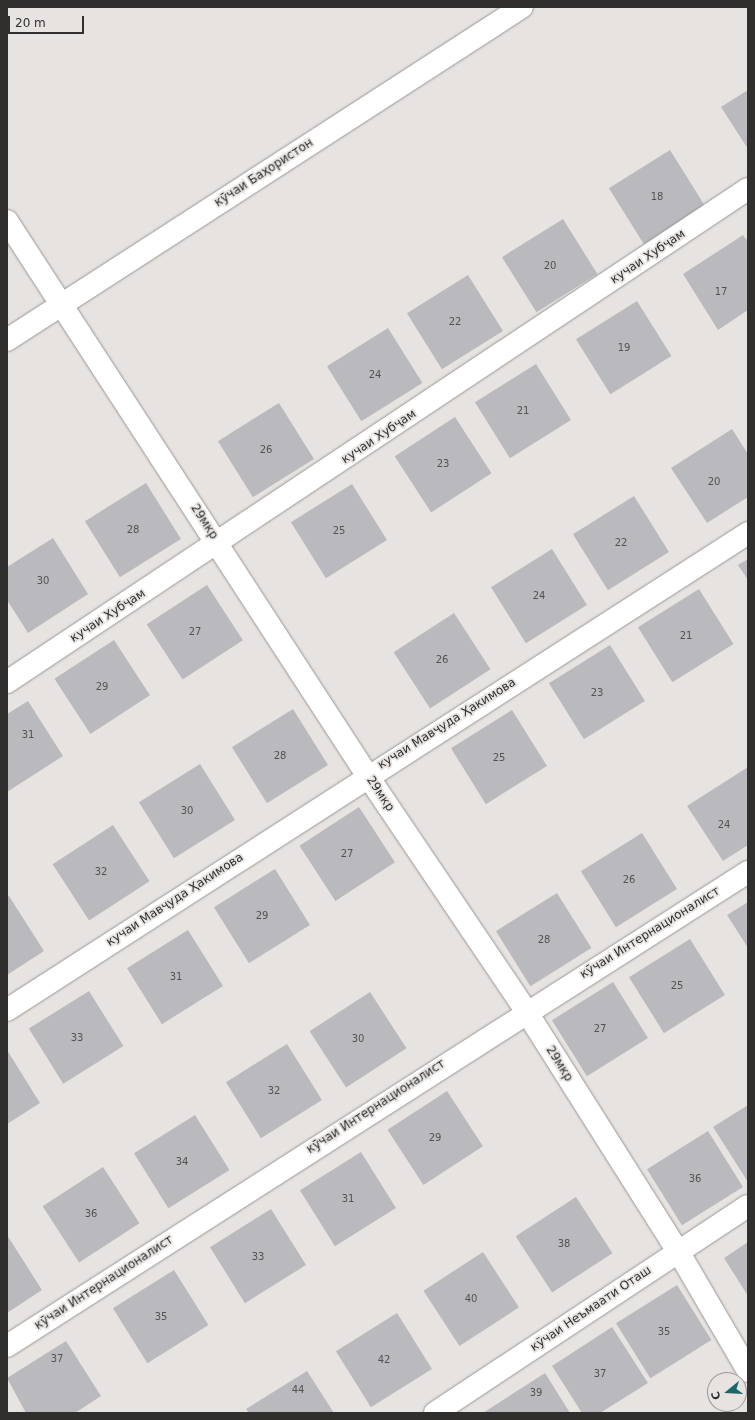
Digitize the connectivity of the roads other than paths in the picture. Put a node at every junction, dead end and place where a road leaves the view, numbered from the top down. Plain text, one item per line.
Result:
1 (522, 7) edge
2 (748, 189) edge
3 (7, 221) edge
4 (62, 304) junction
5 (7, 340) edge
6 (748, 533) edge
7 (218, 544) junction
8 (7, 682) edge
9 (367, 775) junction
10 (748, 872) edge
11 (7, 1010) edge
12 (526, 1011) junction
13 (748, 1206) edge
14 (678, 1251) junction
15 (7, 1346) edge
16 (748, 1371) edge
17 (435, 1413) edge

1 - 4 street, кӯчаи Баҳористон
2 - 7 street, кучаи Хубҷам
3 - 4 street, 29мкр
4 - 5 street, кӯчаи Баҳористон
4 - 7 street, 29мкр
6 - 9 street, кучаи Мавҷуда Ҳакимова
7 - 8 street, кучаи Хубҷам
7 - 9 street, 29мкр
9 - 11 street, кучаи Мавҷуда Ҳакимова
9 - 12 street, 29мкр
10 - 12 street, кӯчаи Интернационалист
12 - 14 street, 29мкр
12 - 15 street, кӯчаи Интернационалист
13 - 14 street, кӯчаи Неъмаати Оташ
14 - 16 street, 29мкр
14 - 17 street, кӯчаи Неъмаати Оташ

